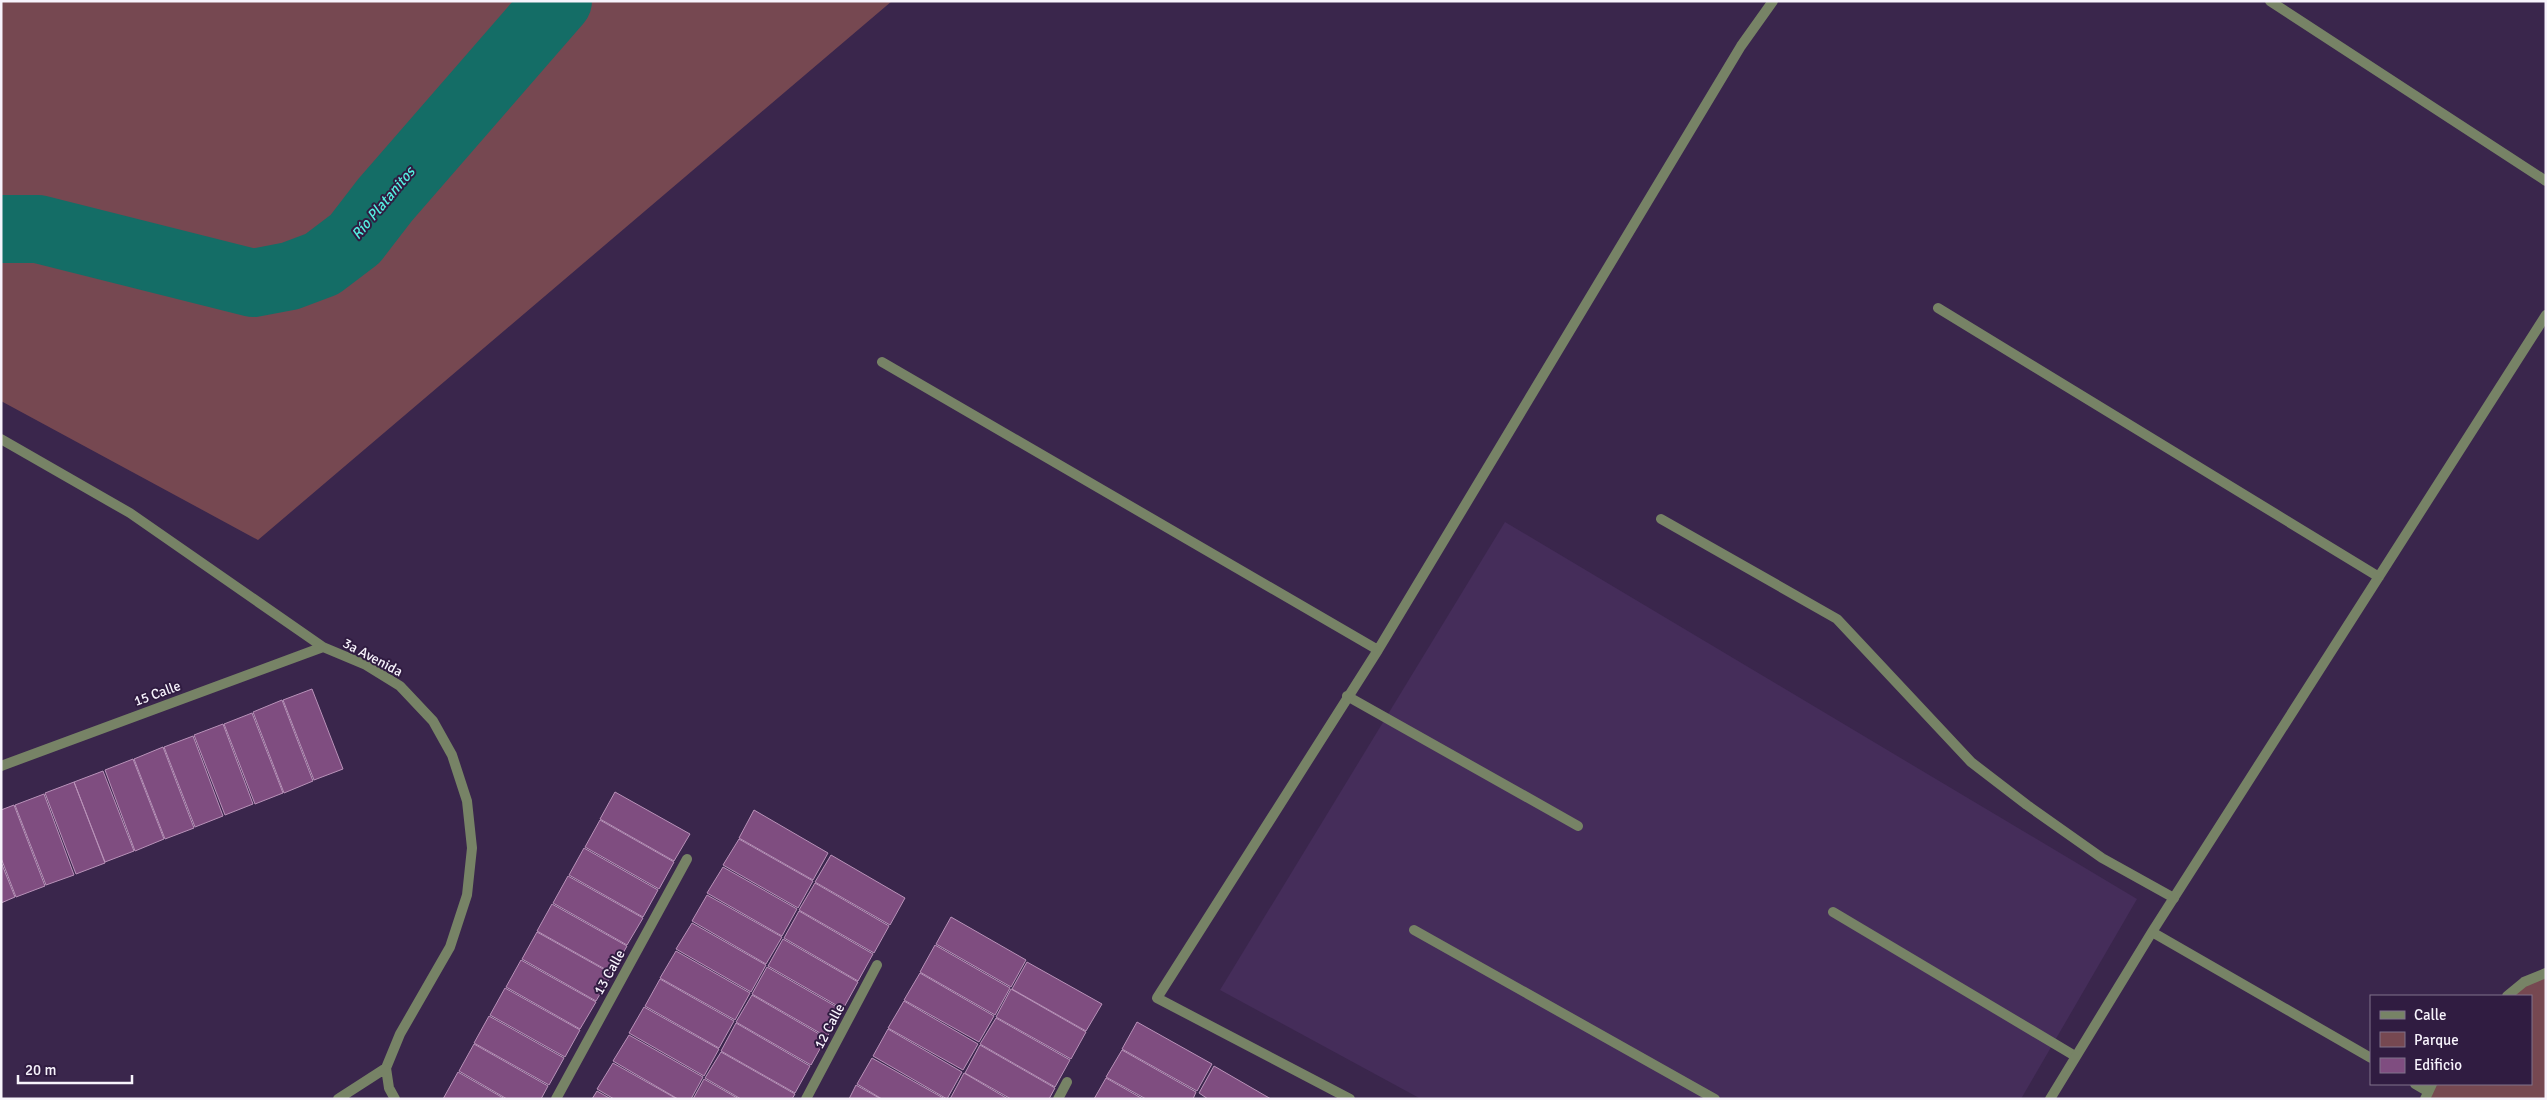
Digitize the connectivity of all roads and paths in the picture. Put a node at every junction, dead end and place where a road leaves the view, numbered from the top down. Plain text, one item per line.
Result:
1 (1773, 1) edge
2 (2270, 1) edge
3 (2546, 181) edge
4 (1938, 308) dead end
5 (2546, 315) edge
6 (882, 362) dead end
7 (1, 439) edge
8 (1661, 519) dead end
9 (2379, 577) junction
10 (323, 647) junction
11 (1378, 650) junction
12 (1347, 696) junction
13 (1, 766) edge
14 (1578, 826) dead end
15 (687, 859) dead end
16 (2174, 898) junction
17 (1834, 912) dead end
18 (1414, 930) dead end
19 (2152, 932) junction
20 (878, 966) dead end
21 (2546, 973) edge
22 (2508, 995) edge
23 (2075, 1056) junction
24 (2370, 1057) edge
25 (386, 1068) junction
26 (1067, 1082) dead end
27 (2417, 1085) edge
28 (2428, 1091) edge
29 (338, 1099) edge
30 (395, 1099) edge
31 (556, 1099) edge
32 (806, 1099) edge
33 (1058, 1099) edge
34 (1350, 1099) edge
35 (1715, 1099) edge
36 (2050, 1099) edge

1 - 11 street
2 - 3 street
4 - 9 street
5 - 9 street
6 - 11 street
7 - 10 street, 3a Avenida
8 - 16 street
9 - 16 street
10 - 13 street, 15 Calle
10 - 25 street, 3a Avenida
11 - 12 street
12 - 14 street
12 - 34 street
15 - 31 street, 13 Calle
16 - 19 street
17 - 23 street
18 - 35 street
19 - 23 street
19 - 24 street
20 - 32 street, 12 Calle
21 - 22 street
23 - 36 street
25 - 29 street
25 - 30 street
26 - 33 street
27 - 28 street

